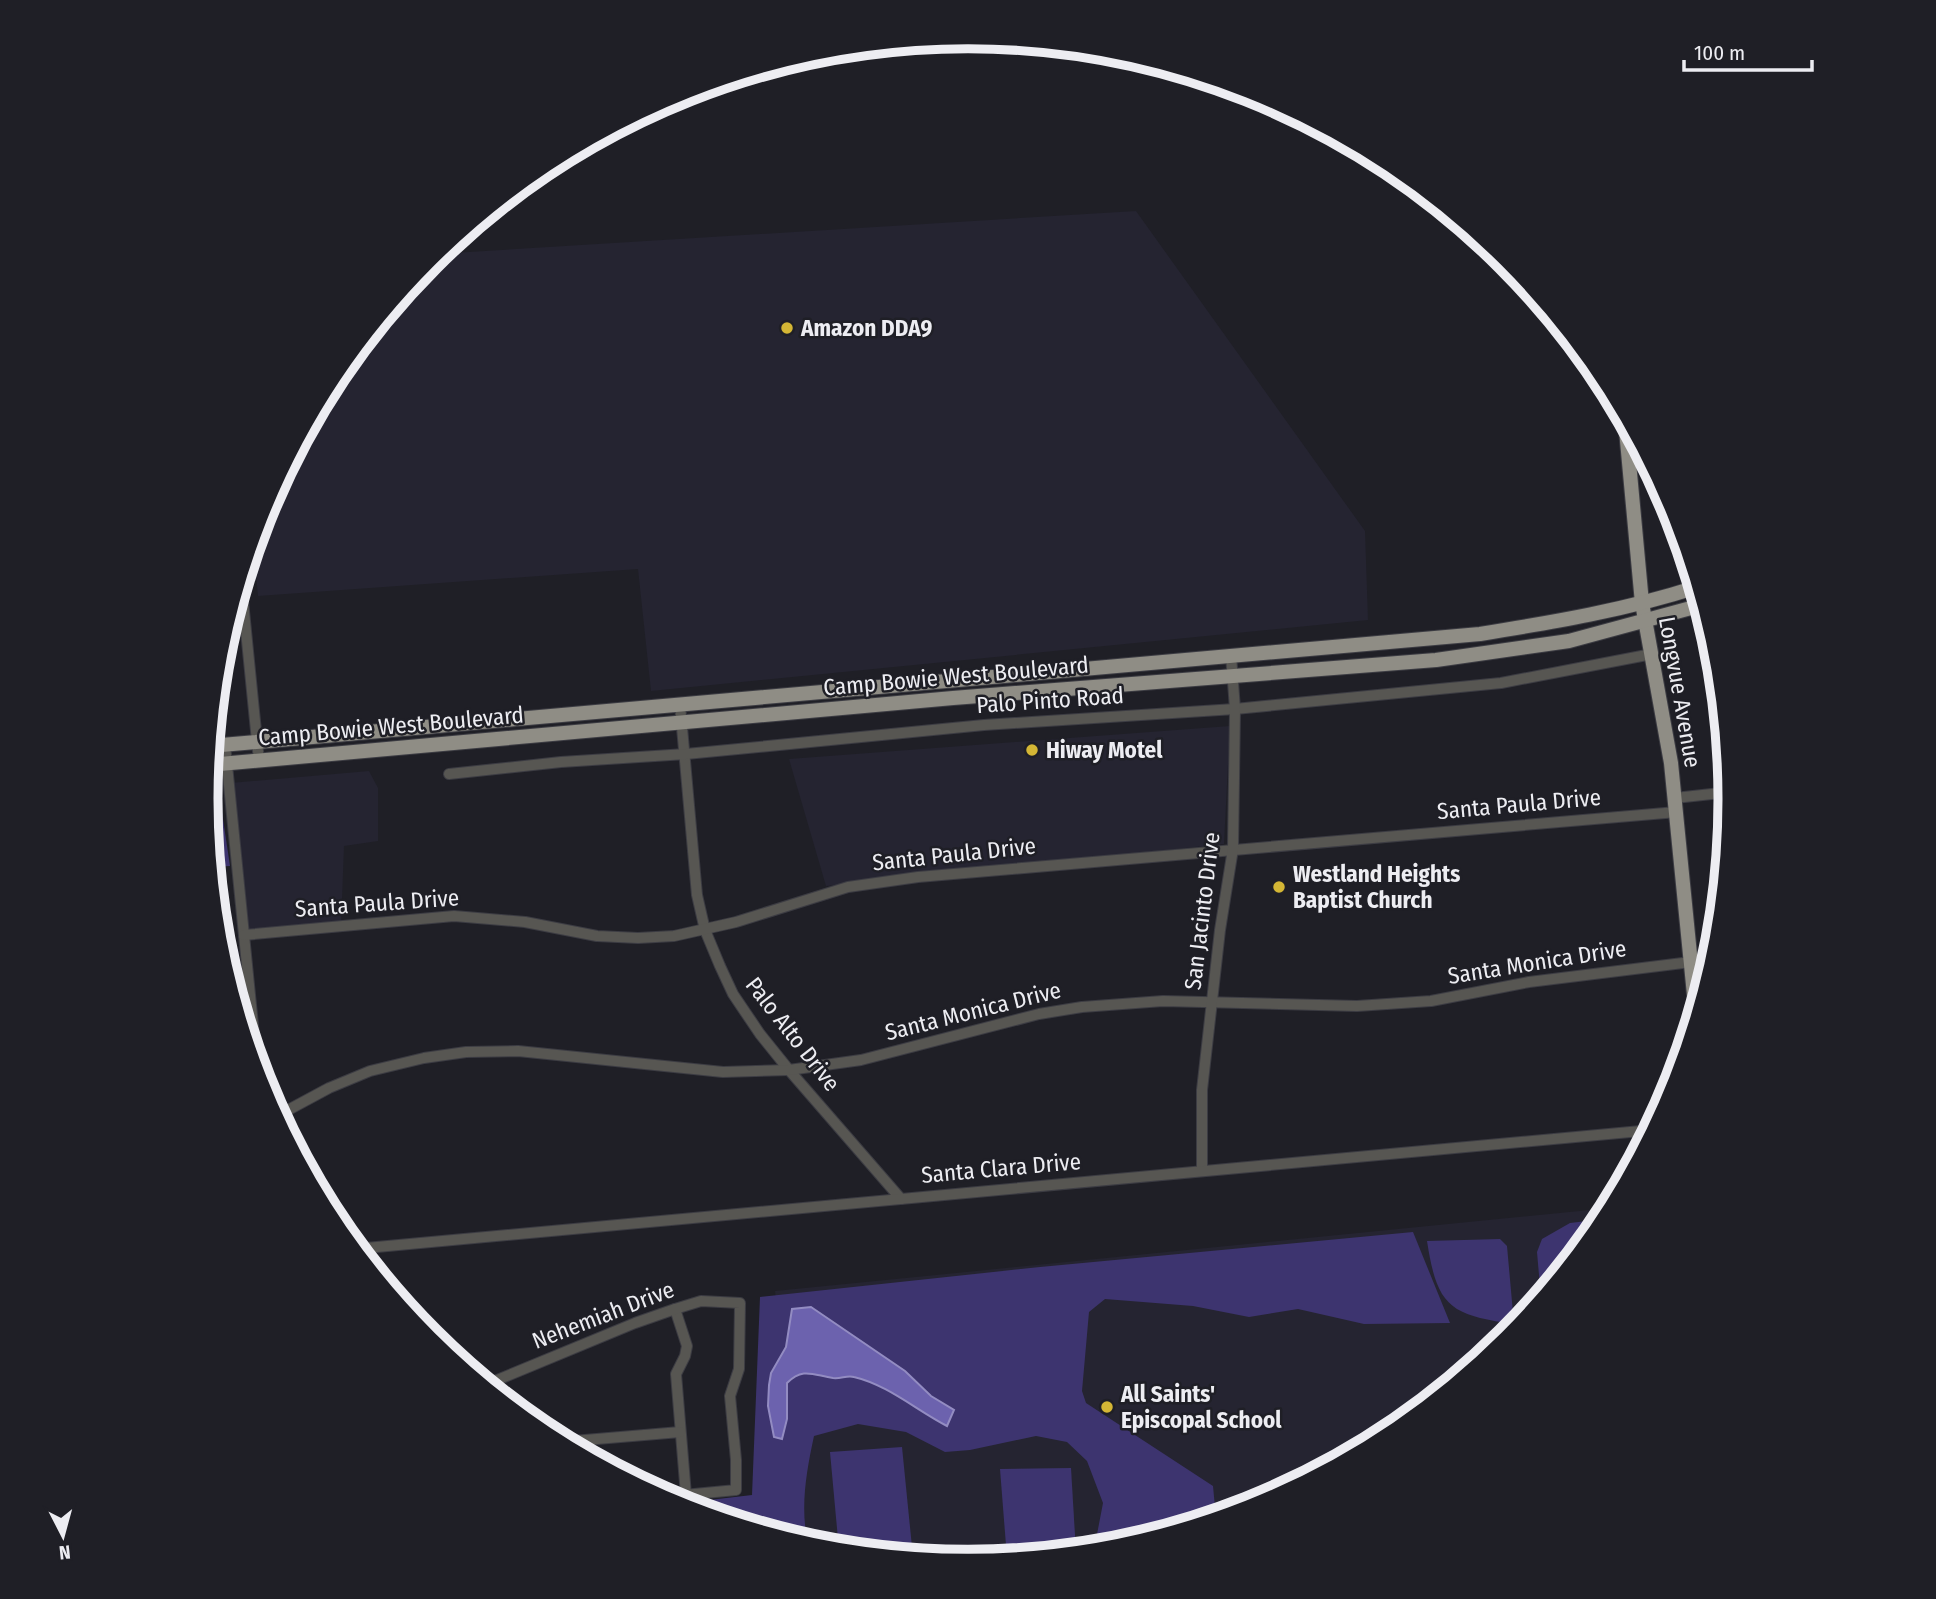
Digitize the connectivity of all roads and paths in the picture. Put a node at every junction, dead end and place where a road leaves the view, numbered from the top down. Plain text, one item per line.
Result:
1 (1627, 441) edge
2 (1688, 590) edge
3 (1642, 603) junction
4 (243, 604) edge
5 (1694, 608) edge
6 (1645, 622) junction
7 (1652, 654) junction
8 (1231, 655) junction
9 (1232, 675) junction
10 (952, 679) junction
11 (953, 698) junction
12 (680, 705) junction
13 (1235, 709) junction
14 (681, 722) junction
15 (257, 742) junction
16 (219, 746) edge
17 (219, 748) edge
18 (686, 754) junction
19 (259, 761) junction
20 (219, 764) edge
21 (227, 764) junction
22 (449, 774) dead end
23 (1718, 795) edge
24 (1676, 805) junction
25 (1233, 849) junction
26 (705, 930) junction
27 (244, 935) junction
28 (1691, 962) junction
29 (1694, 991) edge
30 (1212, 1003) junction
31 (253, 1029) edge
32 (789, 1070) junction
33 (286, 1111) edge
34 (1641, 1131) edge
35 (1202, 1170) junction
36 (901, 1199) junction
37 (367, 1248) edge
38 (675, 1309) junction
39 (494, 1381) edge
40 (680, 1432) junction
41 (579, 1441) edge
42 (686, 1495) joint

1 - 3 main road, Longvue Avenue
2 - 3 main road, Camp Bowie West Boulevard
3 - 6 main road, Longvue Avenue
3 - 8 main road, Camp Bowie West Boulevard
4 - 15 street
5 - 6 main road, Camp Bowie West Boulevard
6 - 7 main road, Longvue Avenue
6 - 9 main road, Camp Bowie West Boulevard
7 - 13 street, Palo Pinto Road
7 - 24 main road, Longvue Avenue
8 - 9 street, San Jacinto Drive
8 - 10 main road, Camp Bowie West Boulevard
9 - 11 main road, Camp Bowie West Boulevard
9 - 13 street, San Jacinto Drive
10 - 11 main road
10 - 12 main road, Camp Bowie West Boulevard
11 - 14 main road, Camp Bowie West Boulevard
12 - 14 street, Palo Alto Drive
12 - 15 main road, Camp Bowie West Boulevard
13 - 18 street, Palo Pinto Road
13 - 25 street, San Jacinto Drive
14 - 18 street, Palo Alto Drive
14 - 19 main road, Camp Bowie West Boulevard
15 - 16 main road, Camp Bowie West Boulevard
15 - 19 street
17 - 21 street
18 - 22 street, Palo Pinto Road
18 - 26 street, Palo Alto Drive
19 - 21 main road, Camp Bowie West Boulevard
20 - 21 main road, Camp Bowie West Boulevard
21 - 27 street
23 - 24 street, Santa Paula Drive
24 - 25 street, Santa Paula Drive
24 - 28 main road, Longvue Avenue
25 - 26 street, Santa Paula Drive
25 - 30 street, San Jacinto Drive
26 - 27 street, Santa Paula Drive
26 - 32 street, Palo Alto Drive
27 - 31 street
28 - 29 main road, Longvue Avenue
28 - 30 street, Santa Monica Drive
30 - 32 street, Santa Monica Drive
30 - 35 street, San Jacinto Drive
32 - 33 street, Santa Monica Drive
32 - 36 street, Palo Alto Drive
34 - 35 street, Santa Clara Drive
35 - 36 street, Santa Clara Drive
36 - 37 street, Santa Clara Drive
38 - 39 street, Nehemiah Drive
38 - 40 street
38 - 42 street, Nehemiah Drive
40 - 41 street
40 - 42 street

